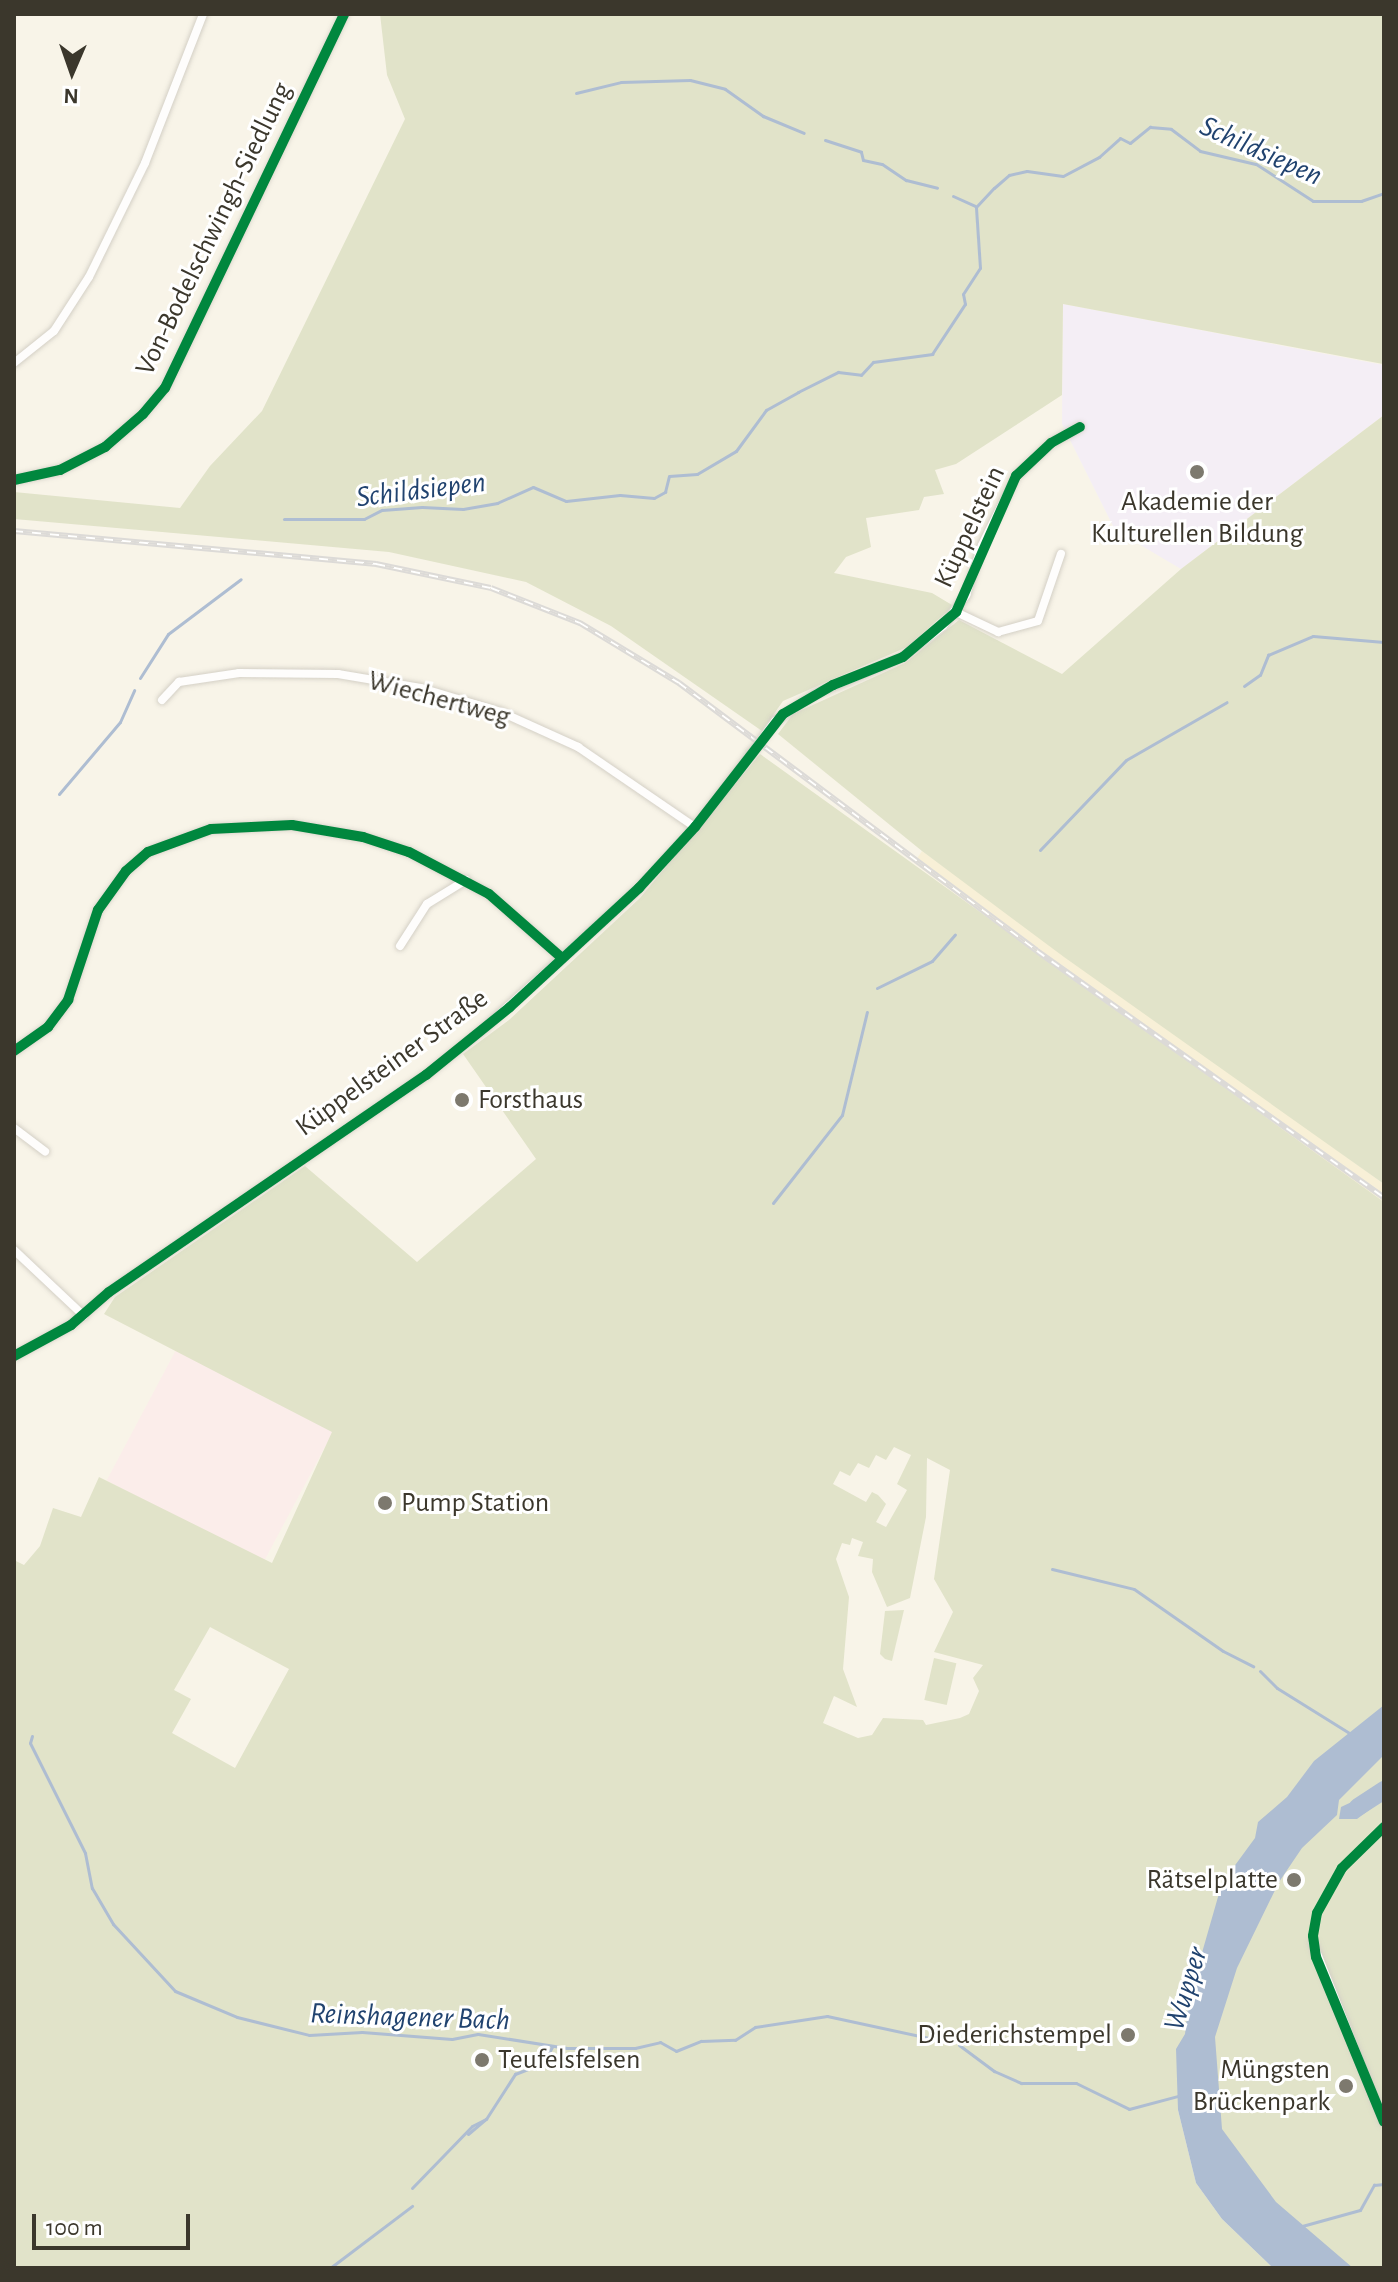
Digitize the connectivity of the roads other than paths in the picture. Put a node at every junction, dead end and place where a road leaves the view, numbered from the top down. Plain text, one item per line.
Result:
1 (203, 14) edge
2 (344, 14) edge
3 (14, 363) edge
4 (1080, 427) dead end
5 (14, 480) edge
6 (1061, 554) dead end
7 (956, 612) junction
8 (162, 700) dead end
9 (751, 754) joint
10 (695, 827) junction
11 (466, 880) junction
12 (400, 946) dead end
13 (562, 958) junction
14 (14, 1051) edge
15 (14, 1128) edge
16 (45, 1151) dead end
17 (14, 1250) edge
18 (84, 1316) junction
19 (14, 1356) edge
20 (1313, 1943) dead end
21 (1384, 2122) edge

1 - 3 street
2 - 5 street, Von-Bodelschwingh-Siedlung
4 - 7 street, Küppelstein
6 - 7 street, Küppelstein
7 - 9 street, Küppelstein, bridge
8 - 10 street, Wiechertweg
9 - 10 street, Küppelsteiner Straße
10 - 13 street, Küppelsteiner Straße
11 - 12 street
11 - 13 street
11 - 14 street
13 - 18 street, Küppelsteiner Straße
15 - 16 street
17 - 18 street
18 - 19 street, Küppelsteiner Straße
20 - 21 street

